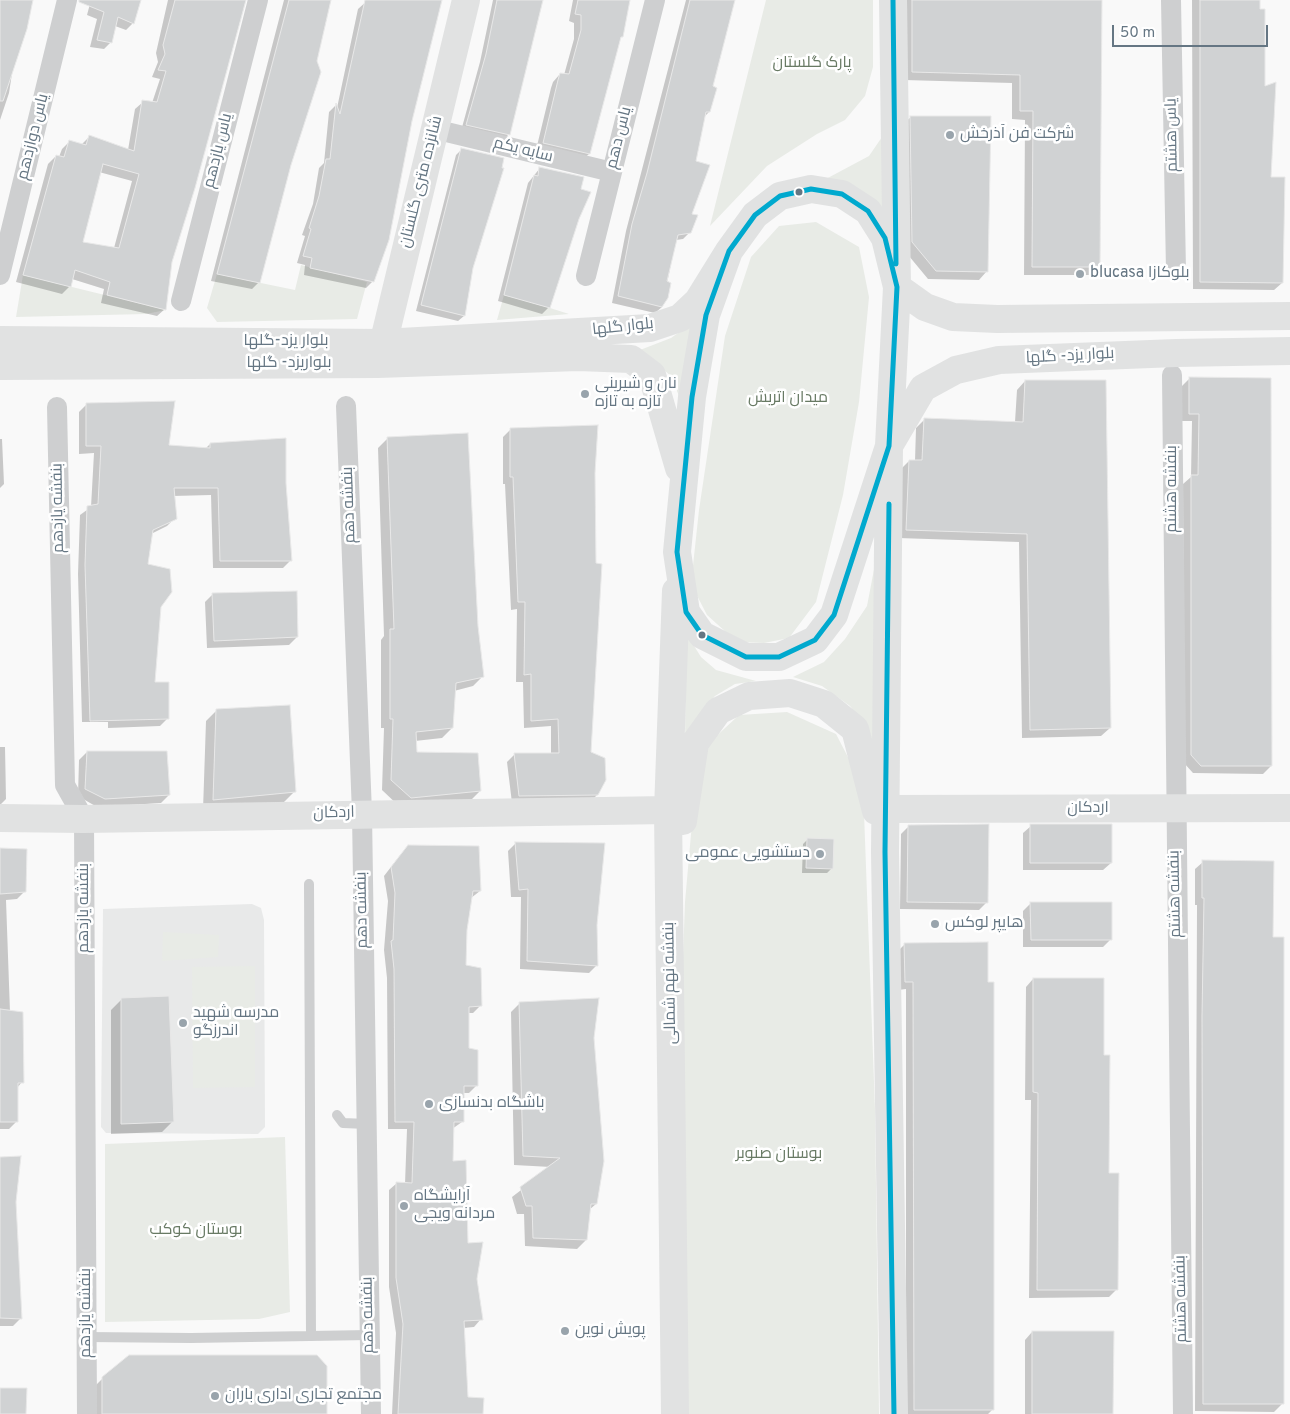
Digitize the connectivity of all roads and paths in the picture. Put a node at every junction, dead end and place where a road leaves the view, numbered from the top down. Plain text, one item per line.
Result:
1 (67, 0) edge
2 (258, 0) edge
3 (466, 0) edge
4 (655, 0) edge
5 (893, 0) edge
6 (1171, 0) edge
7 (434, 129) junction
8 (612, 172) junction
9 (730, 251) junction
10 (1176, 271) dead end
11 (0, 275) edge
12 (586, 276) dead end
13 (897, 287) junction
14 (181, 302) dead end
15 (1290, 316) edge
16 (0, 340) edge
17 (575, 345) junction
18 (1290, 351) edge
19 (381, 353) junction
20 (0, 366) edge
21 (1172, 375) dead end
22 (346, 406) dead end
23 (56, 407) dead end
24 (889, 446) junction
25 (683, 482) junction
26 (677, 552) junction
27 (1290, 808) edge
28 (885, 809) junction
29 (1175, 809) junction
30 (668, 810) junction
31 (362, 813) junction
32 (0, 818) edge
33 (84, 819) junction
34 (886, 852) junction
35 (308, 884) dead end
36 (672, 1021) junction
37 (337, 1114) dead end
38 (367, 1124) junction
39 (370, 1335) junction
40 (311, 1336) junction
41 (87, 1337) junction
42 (87, 1414) edge
43 (371, 1414) edge
44 (675, 1414) edge
45 (894, 1414) edge
46 (1183, 1414) edge

1 - 11 street, یاس دوازدهم
2 - 14 street, یاس یازدهم
3 - 7 main road, شانزده متری گلستان
4 - 8 street, یاس دهم
5 - 13 main road
6 - 10 street, یاس هشتم
7 - 8 street, سایه یکم
7 - 19 main road, شانزده متری گلستان
8 - 12 street, یاس دهم
9 - 13 main road
9 - 17 main road, بلوار گلها
9 - 25 main road
13 - 15 main road
13 - 24 main road
16 - 19 main road, بلوار یزد-گلها
17 - 19 main road, بلوار یزد-گلها
17 - 25 main road, بلوار گلها
18 - 24 main road, بلوار یزد- گلها
19 - 20 main road, بلواریزد- گلها
21 - 29 street, بنفشه هشتم
22 - 31 street, بنفشه دهم
23 - 33 street, بنفشه یازدهم
24 - 26 main road
24 - 28 main road
25 - 26 main road
26 - 30 main road, بنفشه نهم شمالی
27 - 29 main road, اردکان
28 - 29 main road, اردکان
28 - 34 main road
29 - 46 street, بنفشه هشتم
30 - 31 main road, اردکان
30 - 36 main road, بنفشه نهم شمالی
31 - 33 main road, اردکان
31 - 38 street, بنفشه دهم
32 - 33 main road, اردکان
33 - 41 street, بنفشه یازدهم
34 - 36 main road
34 - 45 main road
35 - 40 lane
36 - 44 main road, بنفشه نهم شمالی
37 - 38 lane
38 - 39 street, بنفشه دهم
39 - 40 lane
39 - 43 street, بنفشه دهم
40 - 41 lane
41 - 42 street, بنفشه یازدهم

